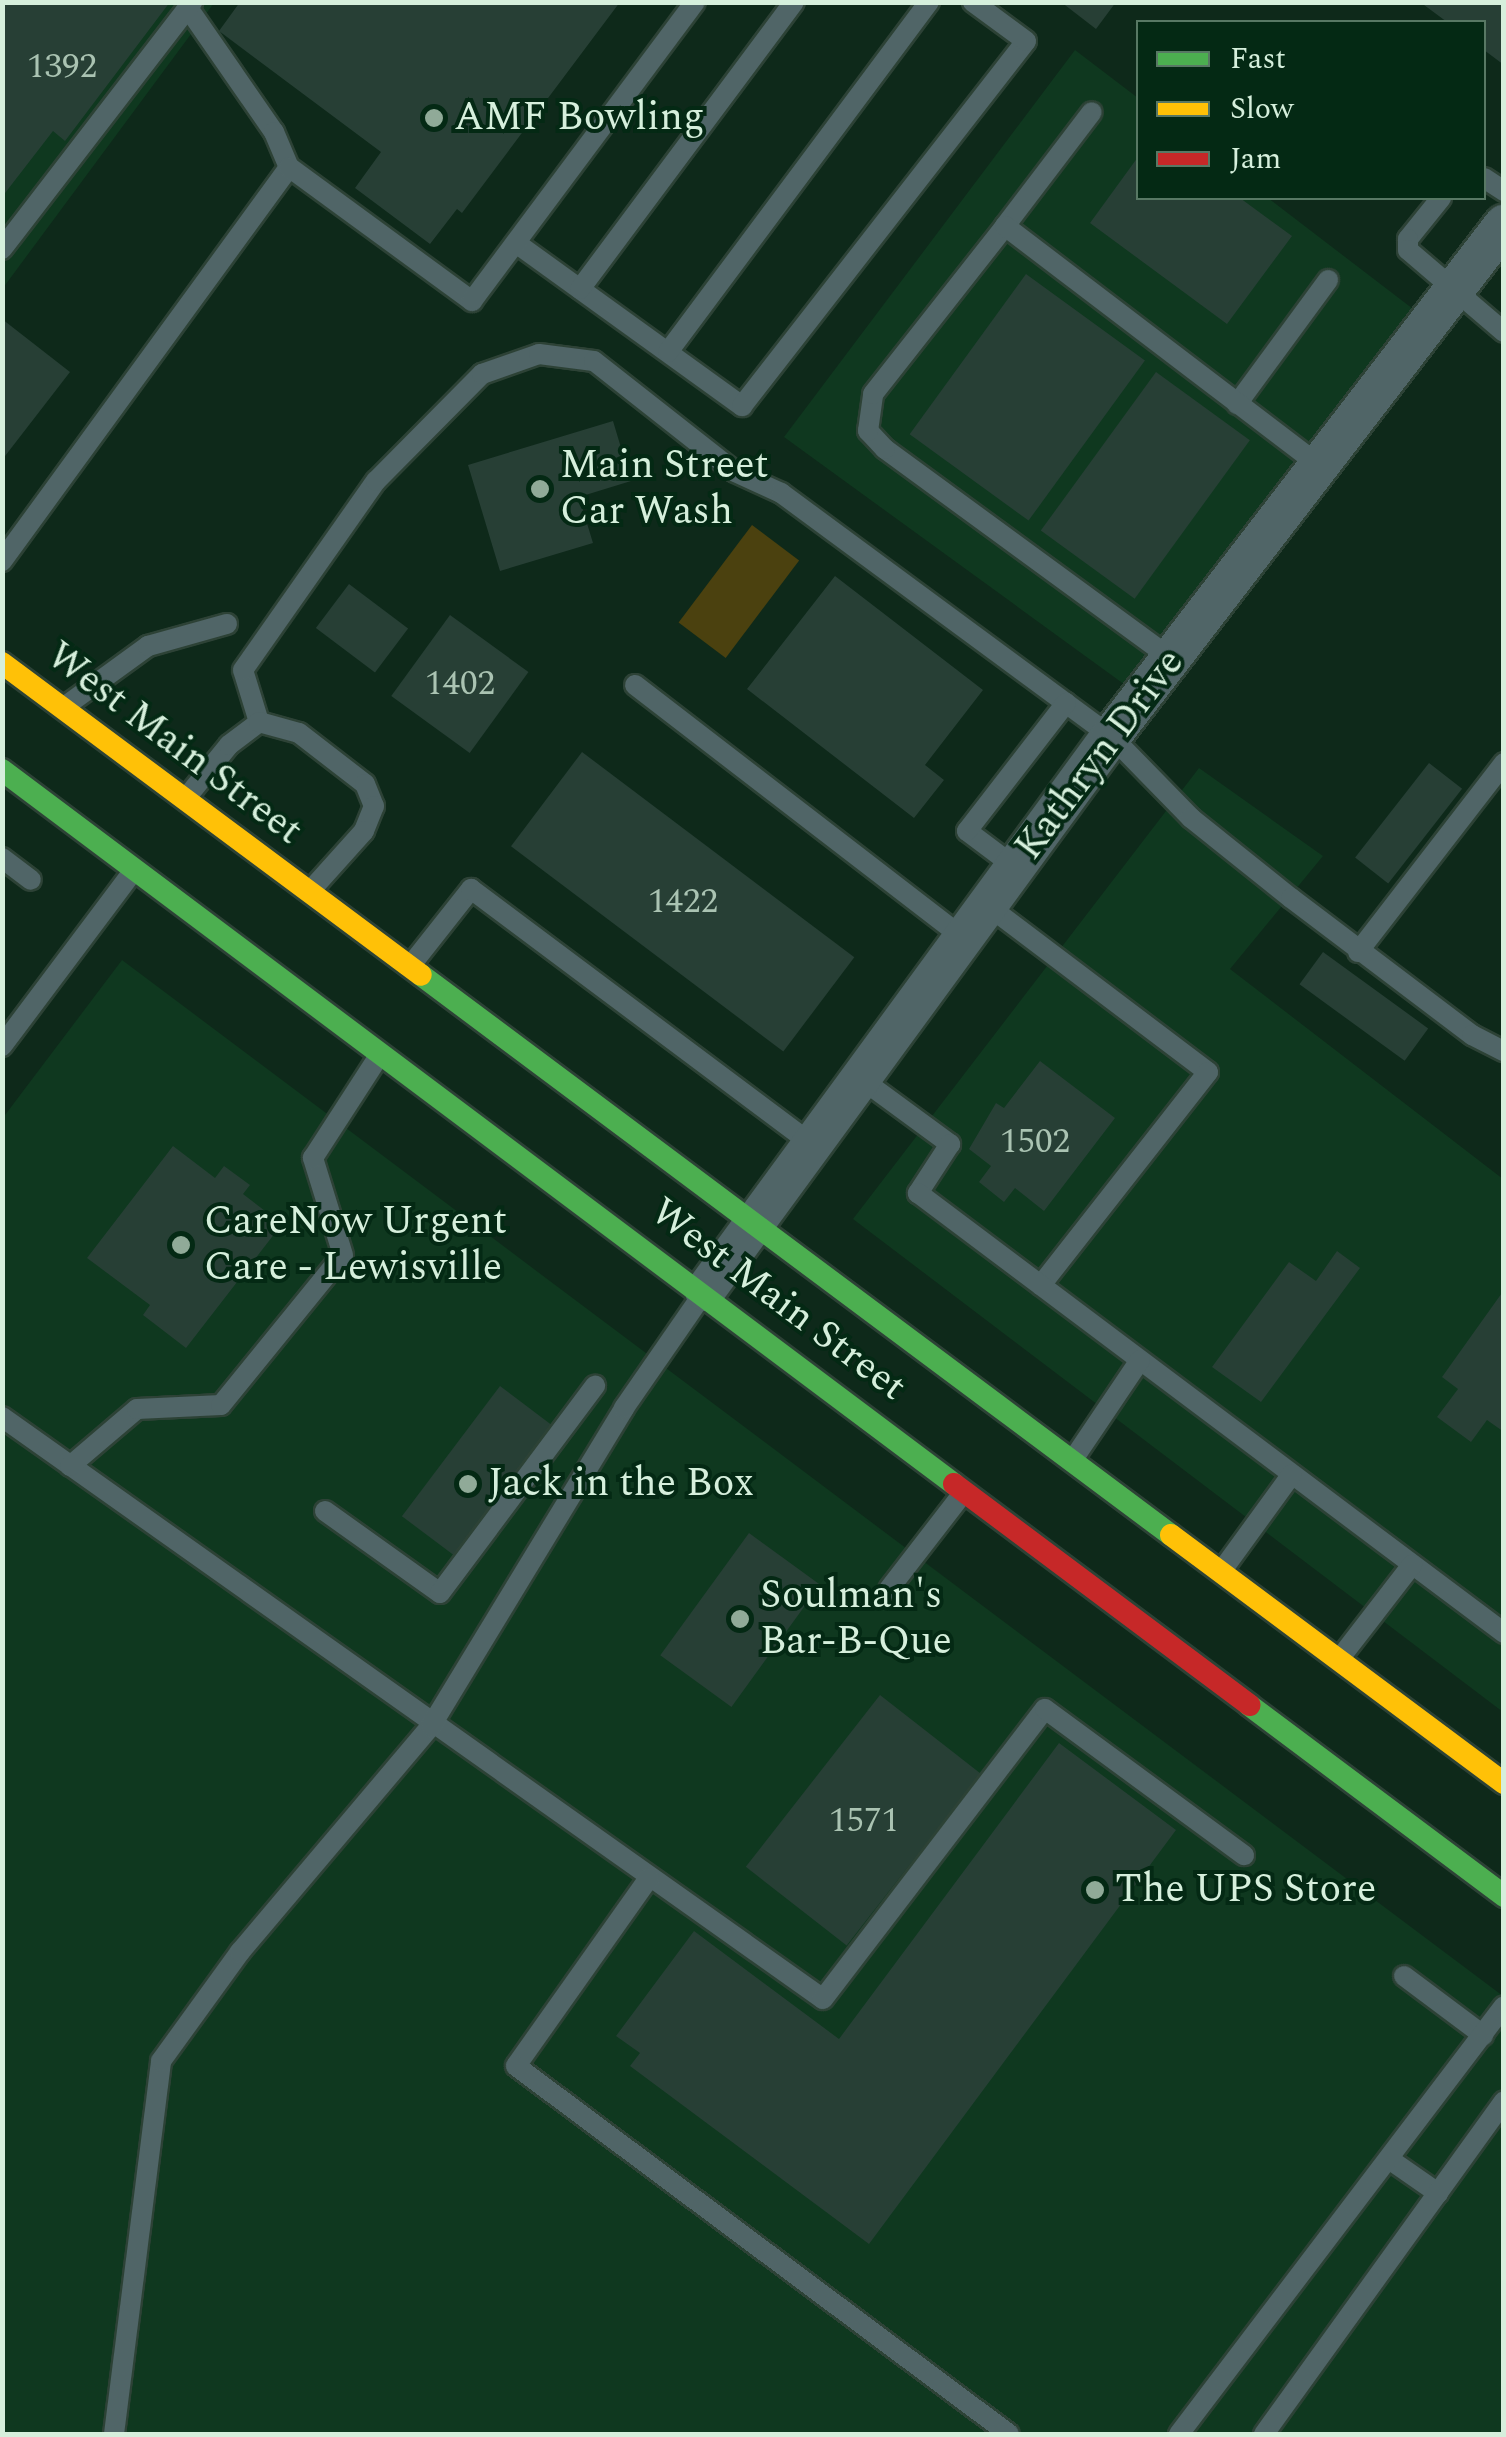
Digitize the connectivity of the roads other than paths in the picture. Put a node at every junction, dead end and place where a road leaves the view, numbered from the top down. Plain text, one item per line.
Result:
1 (696, 2) edge
2 (794, 2) edge
3 (929, 2) edge
4 (973, 2) edge
5 (190, 6) edge
6 (1092, 112) dead end
7 (289, 167) junction
8 (1439, 200) edge
9 (1504, 225) edge
10 (1006, 226) junction
11 (516, 243) junction
12 (2, 249) edge
13 (1328, 280) dead end
14 (580, 289) junction
15 (1454, 291) junction
16 (1504, 332) edge
17 (668, 352) junction
18 (1237, 404) junction
19 (1322, 467) junction
20 (2, 561) edge
21 (227, 624) dead end
22 (1172, 659) junction
23 (2, 663) edge
24 (635, 685) dead end
25 (1066, 703) junction
26 (57, 715) junction
27 (259, 722) junction
28 (1111, 736) junction
29 (1504, 763) edge
30 (11, 769) edge
31 (185, 799) junction
32 (2, 858) edge
33 (1015, 866) junction
34 (136, 868) junction
35 (31, 880) dead end
36 (310, 892) junction
37 (987, 905) junction
38 (963, 938) junction
39 (1358, 952) junction
40 (410, 966) junction
41 (2, 1046) edge
42 (382, 1051) junction
43 (1504, 1051) edge
44 (860, 1078) junction
45 (812, 1144) junction
46 (756, 1220) junction
47 (1041, 1285) junction
48 (704, 1291) junction
49 (1140, 1360) junction
50 (594, 1386) dead end
51 (2, 1417) edge
52 (1073, 1460) junction
53 (70, 1466) junction
54 (1292, 1474) junction
55 (966, 1489) junction
56 (325, 1511) dead end
57 (1412, 1565) junction
58 (1222, 1571) junction
59 (889, 1589) dead end
60 (1504, 1633) edge
61 (1339, 1659) junction
62 (432, 1726) junction
63 (1504, 1748) edge
64 (1495, 1776) edge
65 (1244, 1855) dead end
66 (649, 1878) junction
67 (1504, 1896) edge
68 (1404, 1976) dead end
69 (1504, 2006) edge
70 (1483, 2035) junction
71 (1504, 2101) edge
72 (1388, 2159) junction
73 (1438, 2193) junction
74 (114, 2434) edge
75 (1009, 2434) edge
76 (1179, 2434) edge
77 (1264, 2434) edge

1 - 11 lane
2 - 14 lane
3 - 17 lane
4 - 17 lane
5 - 7 lane
5 - 12 lane
6 - 10 lane
7 - 11 lane
7 - 20 lane
8 - 15 lane
9 - 15 street, Kathryn Drive
10 - 18 lane
10 - 22 lane
11 - 14 lane
13 - 18 lane
14 - 17 lane
15 - 16 lane
15 - 19 street, Kathryn Drive
18 - 19 lane
19 - 22 street, Kathryn Drive
21 - 26 lane
22 - 28 street, Kathryn Drive
23 - 26 main road, West Main Street
24 - 38 lane
25 - 27 lane
25 - 28 lane
25 - 33 lane
26 - 31 main road, West Main Street
27 - 31 lane
27 - 36 lane
28 - 33 street, Kathryn Drive
28 - 39 lane
29 - 39 lane
30 - 34 main road, West Main Street
31 - 36 main road, West Main Street
32 - 35 lane
33 - 37 street, Kathryn Drive
34 - 41 lane
34 - 42 main road, West Main Street
36 - 40 main road, West Main Street
37 - 38 street, Kathryn Drive
37 - 47 lane
38 - 44 street, Kathryn Drive
39 - 43 lane
40 - 45 lane
40 - 46 main road, West Main Street
42 - 48 main road, West Main Street
42 - 53 lane
44 - 45 street, Kathryn Drive
44 - 47 lane
45 - 46 street, Kathryn Drive
46 - 48 street, Kathryn Drive
46 - 52 main road, West Main Street
47 - 49 lane
48 - 55 main road, West Main Street
48 - 62 lane
49 - 52 lane
49 - 54 lane
50 - 56 lane
51 - 53 lane
52 - 58 main road, West Main Street
53 - 62 lane
54 - 57 lane
54 - 58 lane
55 - 59 lane
55 - 67 main road, West Main Street
57 - 60 lane
57 - 61 lane
58 - 61 main road, West Main Street
61 - 64 main road, West Main Street
62 - 66 lane
62 - 74 lane
63 - 64 lane
65 - 66 lane
66 - 75 lane
68 - 70 lane
69 - 70 lane
70 - 72 lane
71 - 73 lane
72 - 73 lane
72 - 76 lane
73 - 77 lane

